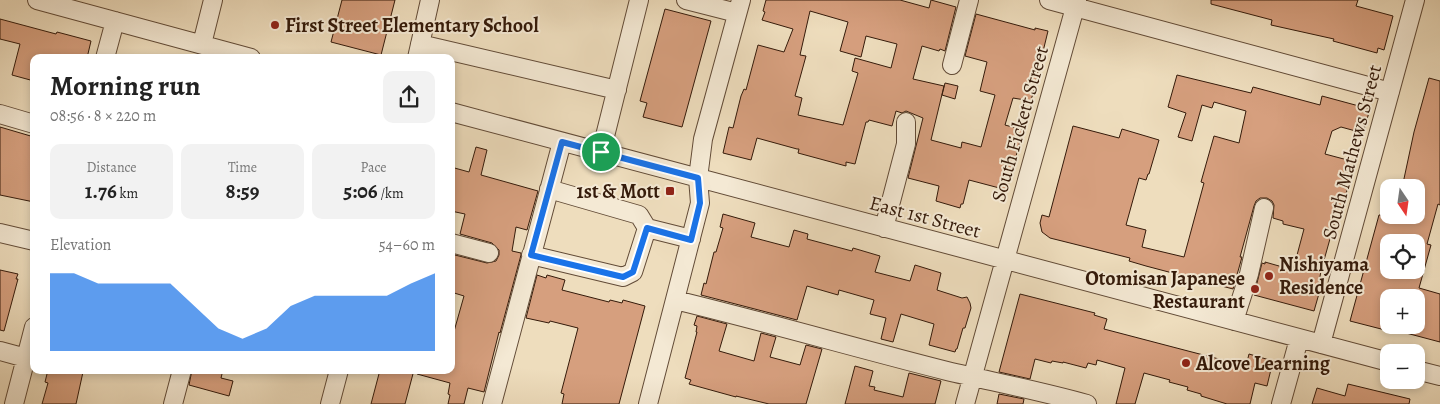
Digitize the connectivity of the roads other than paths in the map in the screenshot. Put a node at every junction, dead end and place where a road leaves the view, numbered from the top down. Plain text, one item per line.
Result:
1 (212, 0) edge
2 (430, 0) edge
3 (639, 0) edge
4 (686, 0) edge
5 (969, 0) edge
6 (1049, 0) edge
7 (1415, 0) edge
8 (42, 1) edge
9 (1076, 4) edge
10 (739, 6) edge
11 (115, 21) junction
12 (202, 44) junction
13 (418, 51) edge
14 (106, 54) edge
15 (238, 54) edge
16 (433, 54) edge
17 (455, 58) edge
18 (952, 65) dead end
19 (617, 90) junction
20 (1390, 92) junction
21 (455, 113) edge
22 (0, 114) edge
23 (906, 122) dead end
24 (30, 123) edge
25 (562, 142) junction
26 (601, 152) junction
27 (698, 178) junction
28 (549, 189) junction
29 (1264, 208) dead end
30 (647, 228) junction
31 (884, 228) junction
32 (0, 233) edge
33 (691, 240) junction
34 (30, 241) edge
35 (455, 244) edge
36 (489, 253) dead end
37 (531, 255) junction
38 (1004, 260) junction
39 (675, 300) junction
40 (1234, 321) junction
41 (1299, 339) junction
42 (30, 342) edge
43 (1321, 344) junction
44 (0, 351) edge
45 (26, 358) junction
46 (1380, 360) edge
47 (1425, 372) edge
48 (181, 374) edge
49 (338, 374) edge
50 (1440, 376) edge
51 (972, 377) junction
52 (14, 404) edge
53 (173, 404) edge
54 (330, 404) edge
55 (492, 404) edge
56 (648, 404) edge
57 (965, 404) edge
58 (1087, 404) edge
59 (1281, 404) edge

1 - 12 street
2 - 13 street
3 - 19 street
4 - 10 street
5 - 18 street
6 - 9 street
7 - 20 street, South Mathews Street
8 - 11 street
9 - 20 street
9 - 38 street, South Fickett Street
10 - 27 street
11 - 12 street
11 - 14 street
12 - 15 street
13 - 16 street
17 - 19 street
19 - 26 street
20 - 43 street, South Mathews Street
21 - 25 street, East 1st Street
22 - 24 street
23 - 31 street
25 - 26 street, East 1st Street
25 - 28 street
26 - 27 street, East 1st Street
27 - 31 street, East 1st Street
27 - 33 street
28 - 30 street
28 - 37 street
29 - 40 street
30 - 33 street
30 - 37 street
31 - 38 street, East 1st Street
32 - 34 street
33 - 39 street
35 - 36 street
37 - 55 street
38 - 40 street, East 1st Street
38 - 51 street, South Fickett Street
39 - 51 street
39 - 56 street
40 - 41 street, East 1st Street
41 - 43 street, East 1st Street
41 - 59 street
42 - 45 street
43 - 46 street, East 1st Street
44 - 45 street
45 - 52 street
47 - 50 street
48 - 53 street
49 - 54 street
51 - 57 street, South Fickett Street
51 - 58 street

